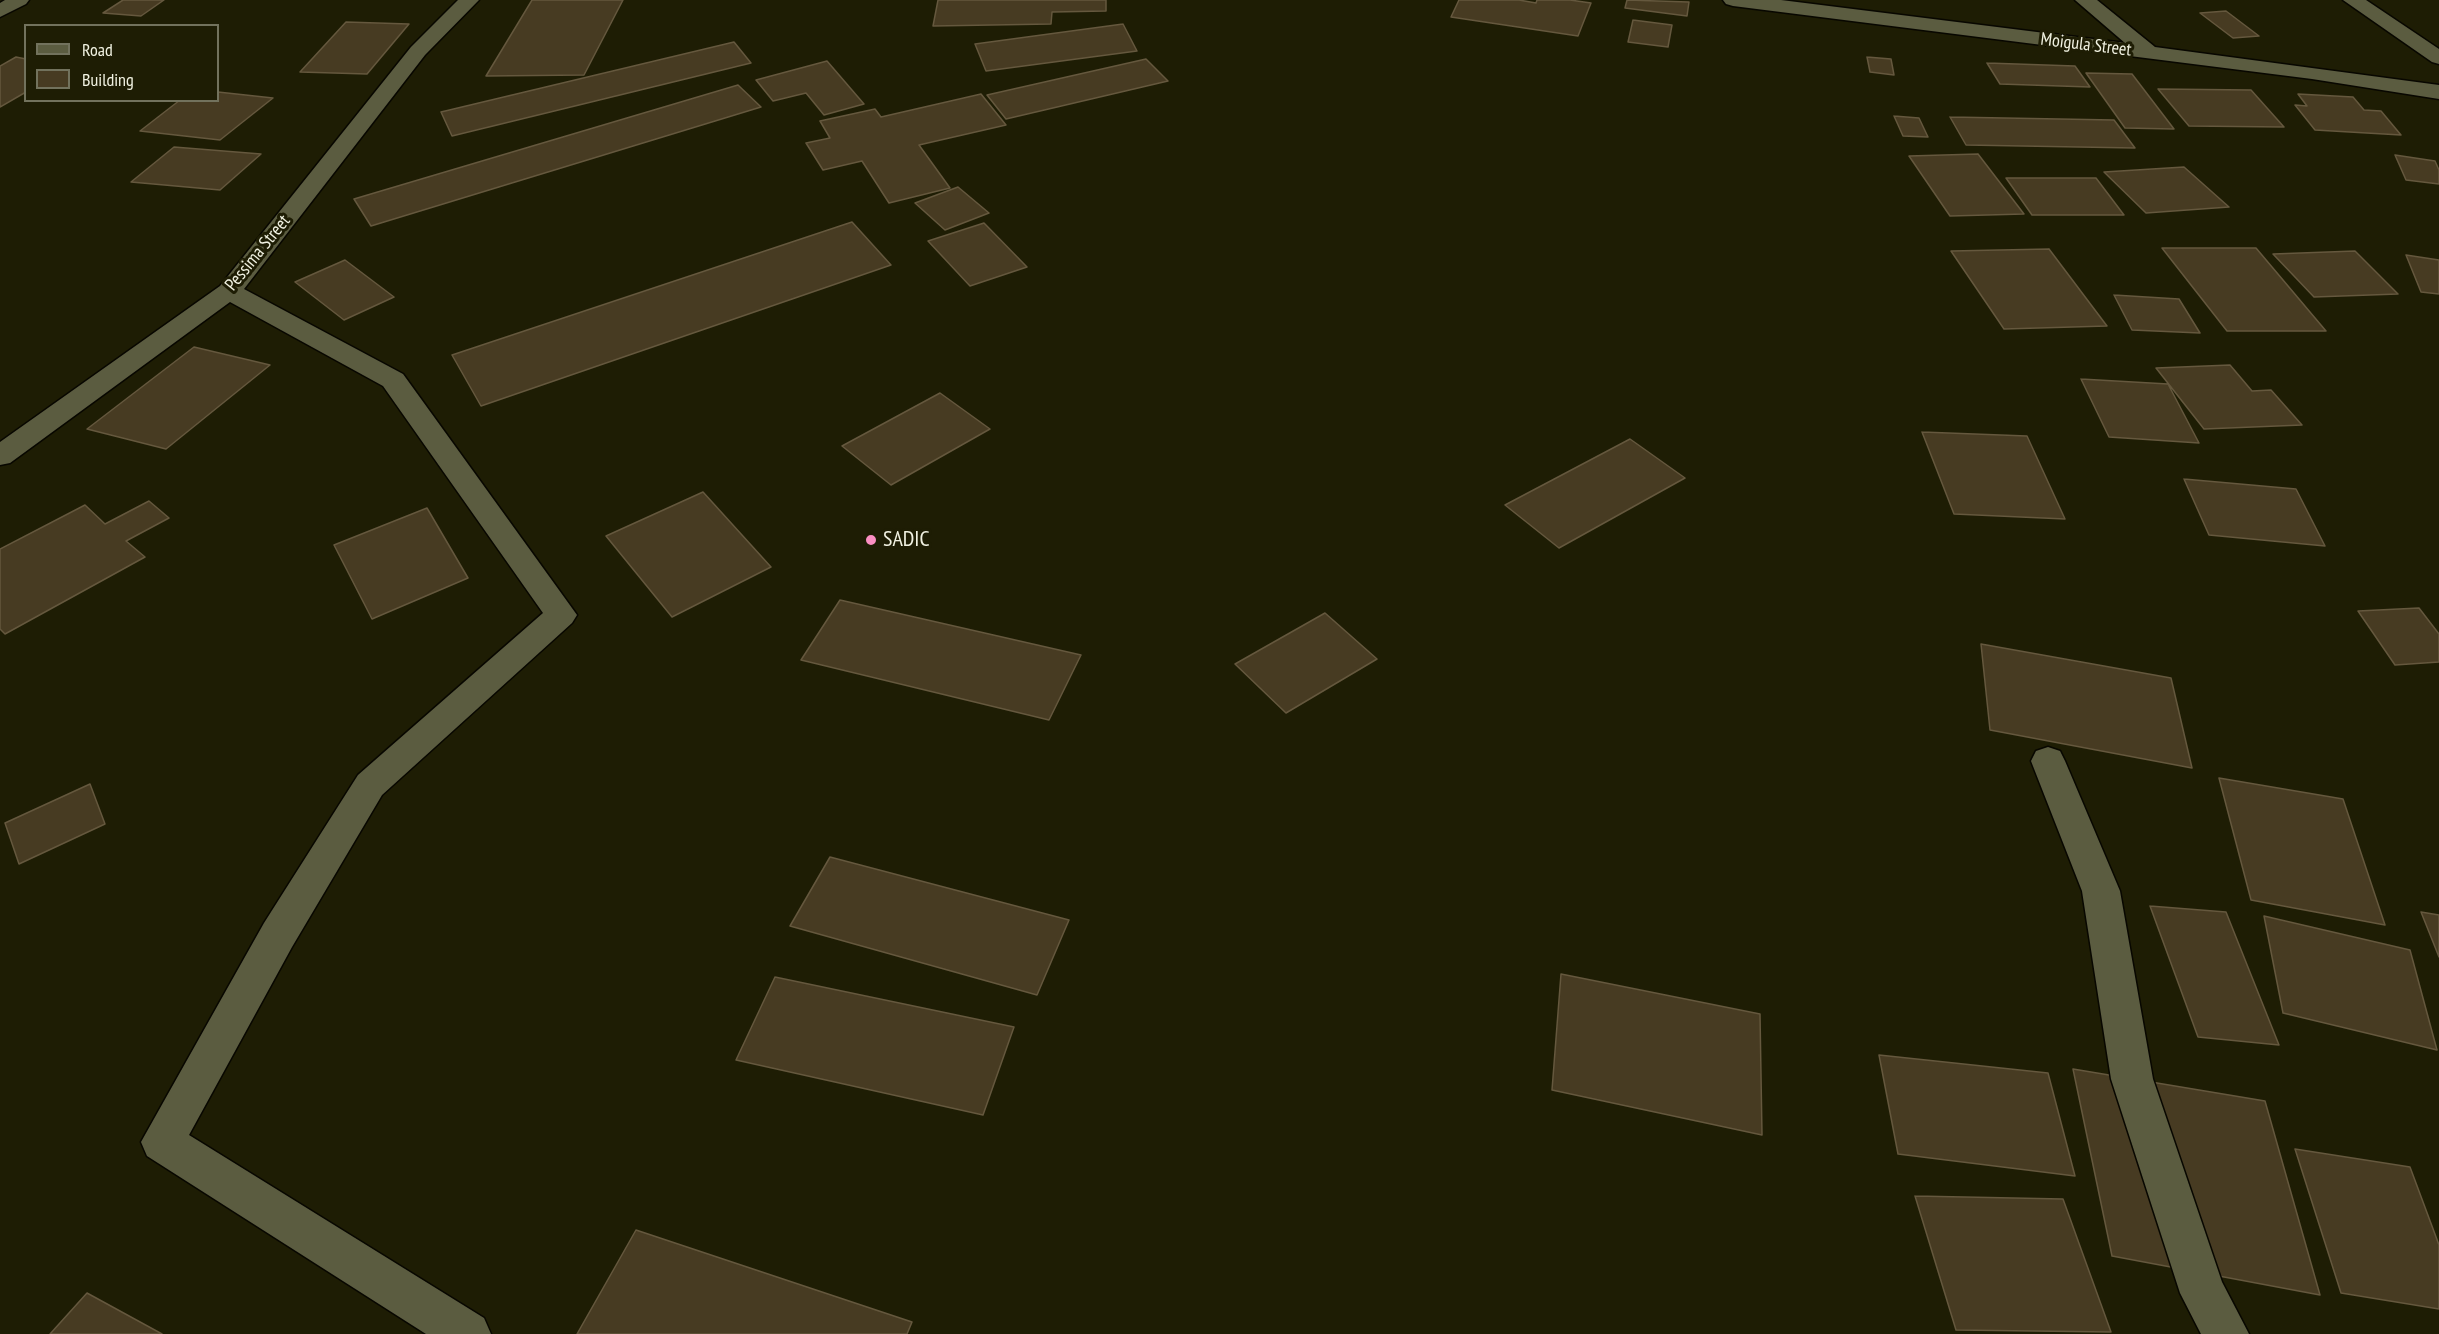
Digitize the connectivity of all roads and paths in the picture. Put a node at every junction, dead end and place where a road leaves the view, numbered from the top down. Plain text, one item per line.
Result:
1 (19, 0) edge
2 (470, 0) edge
3 (1733, 0) edge
4 (2085, 0) edge
5 (2353, 0) edge
6 (1781, 4) edge
7 (0, 11) edge
8 (2151, 54) junction
9 (2439, 58) edge
10 (2439, 92) edge
11 (229, 291) junction
12 (0, 456) edge
13 (2048, 760) dead end
14 (468, 1334) edge
15 (2226, 1334) edge

1 - 7 street
2 - 11 street, Pessima Street
3 - 6 street, Moigula Street
4 - 8 street
5 - 9 street
6 - 8 street, Moigula Street
8 - 10 street, Moigula Street
11 - 12 street, Pessima Street
11 - 14 street
13 - 15 street

